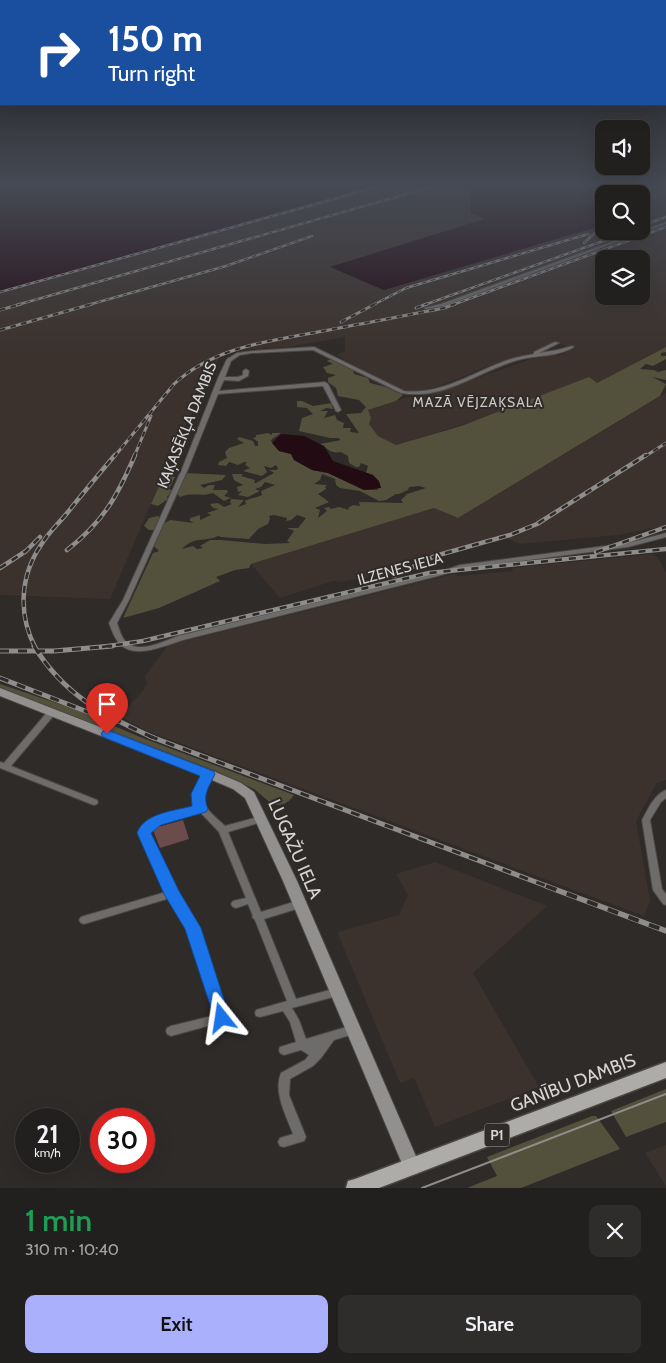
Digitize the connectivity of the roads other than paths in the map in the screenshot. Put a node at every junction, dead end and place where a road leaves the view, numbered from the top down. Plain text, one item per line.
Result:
1 (621, 239) edge
2 (426, 308) dead end
3 (557, 343) dead end
4 (572, 348) dead end
5 (533, 355) junction
6 (246, 371) dead end
7 (221, 378) junction
8 (215, 394) junction
9 (338, 410) dead end
10 (666, 535) edge
11 (145, 650) joint
12 (0, 692) edge
13 (52, 712) junction
14 (3, 765) edge
15 (208, 774) junction
16 (666, 793) edge
17 (94, 802) dead end
18 (201, 809) junction
19 (262, 819) junction
20 (223, 830) junction
21 (172, 894) junction
22 (250, 900) junction
23 (666, 902) edge
24 (236, 904) dead end
25 (300, 904) junction
26 (257, 917) junction
27 (84, 920) dead end
28 (337, 992) junction
29 (290, 1004) junction
30 (260, 1012) dead end
31 (353, 1030) junction
32 (170, 1031) dead end
33 (331, 1037) junction
34 (303, 1046) junction
35 (284, 1050) dead end
36 (317, 1055) junction
37 (666, 1070) edge
38 (284, 1142) dead end
39 (412, 1167) junction
40 (355, 1188) edge

1 - 2 street
3 - 5 street
4 - 5 street
5 - 7 street, KAĶASĒKĻA DAMBIS
6 - 7 street
7 - 8 street, KAĶASĒKĻA DAMBIS
8 - 9 street
8 - 11 street, KAĶASĒKĻA DAMBIS
10 - 11 street, ILZENES IELA
12 - 13 street, LUGAŽU IELA
13 - 14 street
13 - 15 street, LUGAŽU IELA
14 - 17 street
15 - 18 street
15 - 19 street, LUGAŽU IELA
16 - 23 street
18 - 20 street
18 - 21 street
19 - 20 street
19 - 25 street, LUGAŽU IELA
20 - 22 street
21 - 27 street
21 - 32 street
22 - 24 street
22 - 26 street
25 - 26 street
25 - 28 street, LUGAŽU IELA
26 - 29 street
28 - 29 street
28 - 31 street, LUGAŽU IELA
29 - 30 street
29 - 34 street
31 - 33 street
31 - 39 street, LUGAŽU IELA
33 - 34 street
33 - 36 street
34 - 35 street
34 - 36 street
36 - 38 street
37 - 39 main road, GANĪBU DAMBIS / P1
39 - 40 main road, GANĪBU DAMBIS / P1

